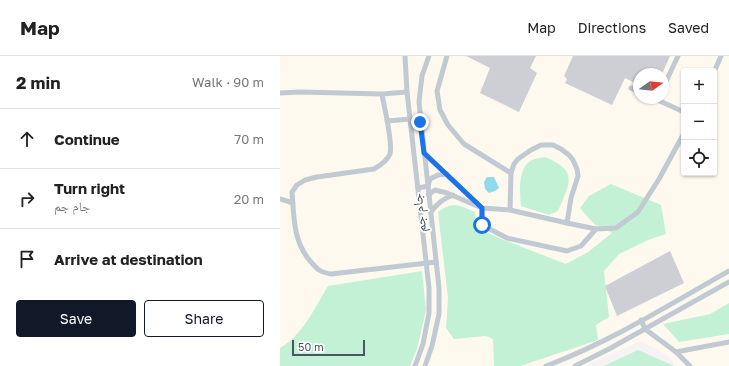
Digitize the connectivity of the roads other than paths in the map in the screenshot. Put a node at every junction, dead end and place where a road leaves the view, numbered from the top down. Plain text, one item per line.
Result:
1 (405, 56) edge
2 (429, 56) edge
3 (447, 56) edge
4 (678, 56) edge
5 (721, 56) edge
6 (716, 68) edge
7 (669, 75) edge
8 (407, 92) junction
9 (280, 93) edge
10 (382, 94) junction
11 (667, 104) edge
12 (681, 111) edge
13 (410, 119) junction
14 (387, 121) junction
15 (681, 139) edge
16 (424, 153) junction
17 (511, 173) junction
18 (446, 174) junction
19 (428, 186) junction
20 (418, 188) junction
21 (428, 195) junction
22 (453, 195) junction
23 (280, 199) edge
24 (293, 203) junction
25 (482, 208) junction
26 (510, 210) junction
27 (430, 212) junction
28 (567, 224) junction
29 (596, 229) junction
30 (436, 262) junction
31 (427, 263) junction
32 (729, 271) edge
33 (729, 282) edge
34 (641, 320) junction
35 (645, 330) junction
36 (729, 342) edge
37 (676, 352) junction
38 (415, 366) edge
39 (425, 366) edge
40 (546, 366) edge
41 (575, 366) edge
42 (690, 366) edge

1 - 8 lane, جام جم
2 - 16 lane, جام جم
3 - 17 lane
4 - 7 lane
5 - 6 lane
8 - 10 lane
8 - 13 lane, جام جم
9 - 10 lane
10 - 14 lane
11 - 12 lane
13 - 14 lane
13 - 20 lane, جام جم
14 - 24 lane
15 - 29 lane
16 - 18 lane
16 - 19 lane, جام جم
17 - 26 lane
17 - 28 lane
18 - 19 lane
18 - 25 lane
19 - 20 lane
19 - 21 lane, جام جم
20 - 31 lane, جام جم
21 - 22 lane
21 - 27 lane, جام جم
22 - 25 lane
22 - 27 lane
23 - 24 lane
24 - 31 lane
25 - 26 lane
25 - 29 lane
26 - 28 lane
27 - 30 lane, جام جم
28 - 29 lane
30 - 31 lane
30 - 39 lane, جام جم
31 - 38 lane, جام جم
32 - 34 lane
33 - 35 lane
34 - 35 lane
34 - 40 lane
35 - 37 lane
35 - 41 lane
36 - 37 lane
37 - 42 lane

